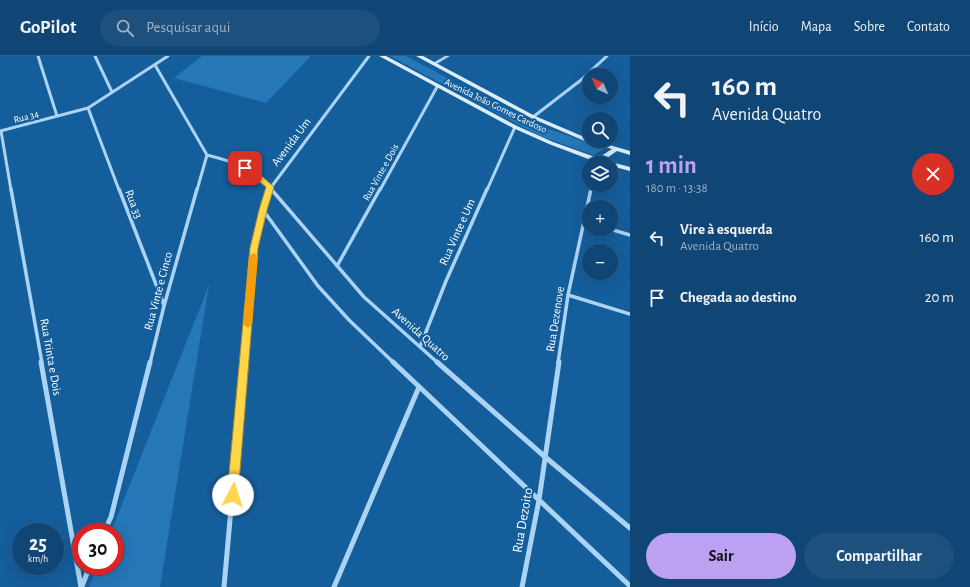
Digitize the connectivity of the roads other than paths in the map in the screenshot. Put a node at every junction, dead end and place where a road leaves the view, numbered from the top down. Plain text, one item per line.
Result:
1 (38, 56) edge
2 (95, 56) edge
3 (168, 56) edge
4 (369, 56) edge
5 (382, 56) edge
6 (420, 56) edge
7 (448, 56) edge
8 (602, 56) edge
9 (606, 57) edge
10 (433, 64) junction
11 (156, 65) junction
12 (437, 87) junction
13 (112, 92) junction
14 (88, 108) junction
15 (57, 116) junction
16 (533, 117) junction
17 (515, 127) junction
18 (1, 131) edge
19 (582, 138) edge
20 (609, 148) edge
21 (615, 150) junction
22 (630, 153) edge
23 (206, 155) junction
24 (584, 156) edge
25 (606, 156) edge
26 (618, 166) edge
27 (630, 169) edge
28 (270, 187) junction
29 (263, 210) junction
30 (582, 230) edge
31 (618, 231) edge
32 (630, 235) edge
33 (337, 266) junction
34 (568, 295) junction
35 (164, 306) junction
36 (630, 314) edge
37 (420, 347) junction
38 (419, 387) junction
39 (544, 456) junction
40 (539, 500) junction
41 (108, 523) edge
42 (630, 528) edge
43 (86, 575) edge
44 (630, 586) edge
45 (81, 587) edge
46 (224, 587) edge
47 (334, 587) edge
48 (522, 587) edge

1 - 15 street
2 - 13 street
3 - 11 street, Rua 34
4 - 28 street, Avenida Um
5 - 12 main road, Avenida João Gomes Cardoso
6 - 10 main road, Avenida João Gomes Cardoso
7 - 10 street
8 - 9 street
9 - 16 street
10 - 16 main road, Avenida João Gomes Cardoso
11 - 13 street, Rua 34
11 - 23 street
12 - 17 main road, Avenida João Gomes Cardoso
12 - 33 street, Rua Vinte e Dois
13 - 14 street, Rua 34
14 - 15 street, Rua 34
14 - 35 street, Rua 33
15 - 18 street, Rua 34
16 - 19 main road, Avenida João Gomes Cardoso
17 - 24 main road, Avenida João Gomes Cardoso
17 - 37 street, Rua Vinte e Um
18 - 45 street, Rua Trinta e Dois
20 - 21 main road, Avenida João Gomes Cardoso
21 - 22 main road, Avenida João Gomes Cardoso
21 - 25 main road
23 - 28 street, Avenida Quatro
23 - 35 street, Rua Vinte e Cinco
26 - 27 main road
28 - 29 street, Avenida Um
28 - 33 street, Avenida Quatro
29 - 38 street
29 - 46 street, Avenida Um
30 - 34 street, Rua Dezenove
31 - 32 street
33 - 37 street, Avenida Quatro
34 - 36 street
34 - 39 street, Rua Dezenove
35 - 41 street, Rua Vinte e Cinco
37 - 39 street, Avenida Quatro
38 - 40 street
38 - 47 street
39 - 40 street, Rua Dezoito
39 - 42 street, Avenida Quatro
40 - 44 street
40 - 48 street, Rua Dezoito
43 - 45 street

